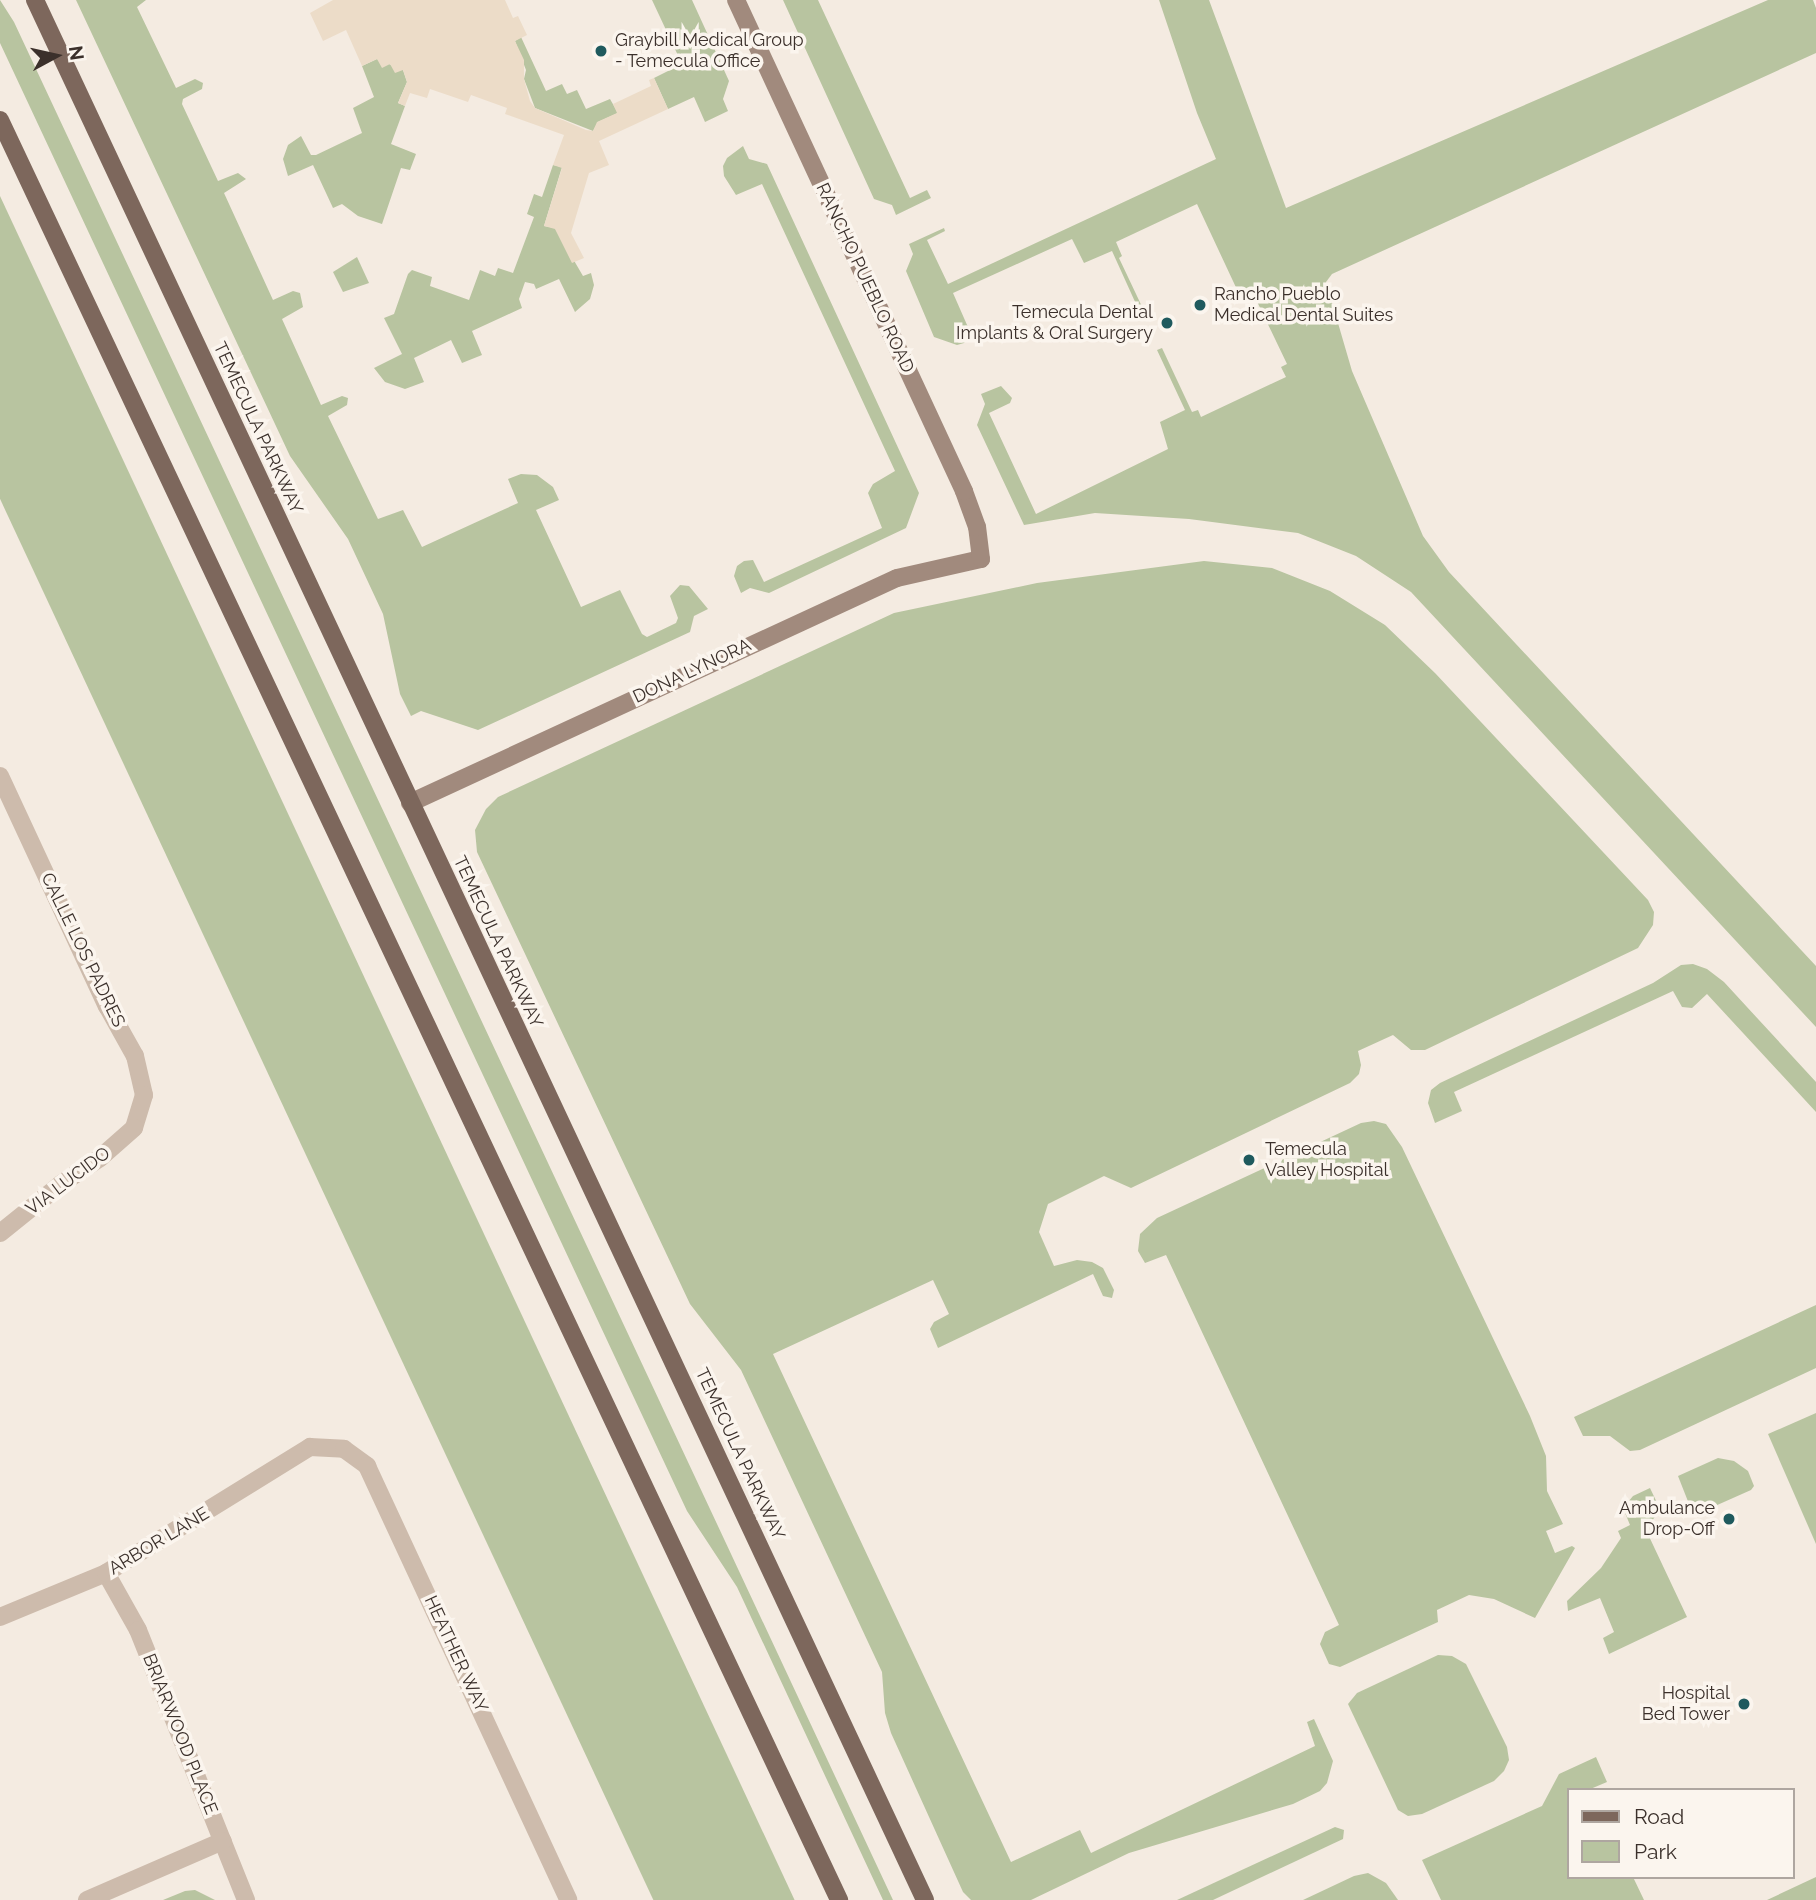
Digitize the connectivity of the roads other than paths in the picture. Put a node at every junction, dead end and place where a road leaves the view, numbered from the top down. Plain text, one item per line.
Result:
1 (35, 0) edge
2 (736, 0) edge
3 (0, 120) edge
4 (981, 559) joint
5 (0, 776) edge
6 (410, 803) junction
7 (134, 1128) joint
8 (0, 1233) edge
9 (310, 1447) joint
10 (106, 1573) junction
11 (0, 1618) edge
12 (223, 1841) junction
13 (87, 1900) edge
14 (246, 1900) edge
15 (568, 1900) edge
16 (839, 1900) edge
17 (925, 1900) edge

1 - 6 main road, TEMECULA PARKWAY
2 - 4 street, RANCHO PUEBLO ROAD
3 - 16 main road
4 - 6 street, DONA LYNORA
5 - 7 street, CALLE LOS PADRES
6 - 17 main road, TEMECULA PARKWAY
7 - 8 street, VIA LUCIDO
9 - 10 street, ARBOR LANE
9 - 15 street, HEATHER WAY
10 - 11 street, ARBOR LANE
10 - 12 street, BRIARWOOD PLACE
12 - 13 street
12 - 14 street, BRIARWOOD PLACE

